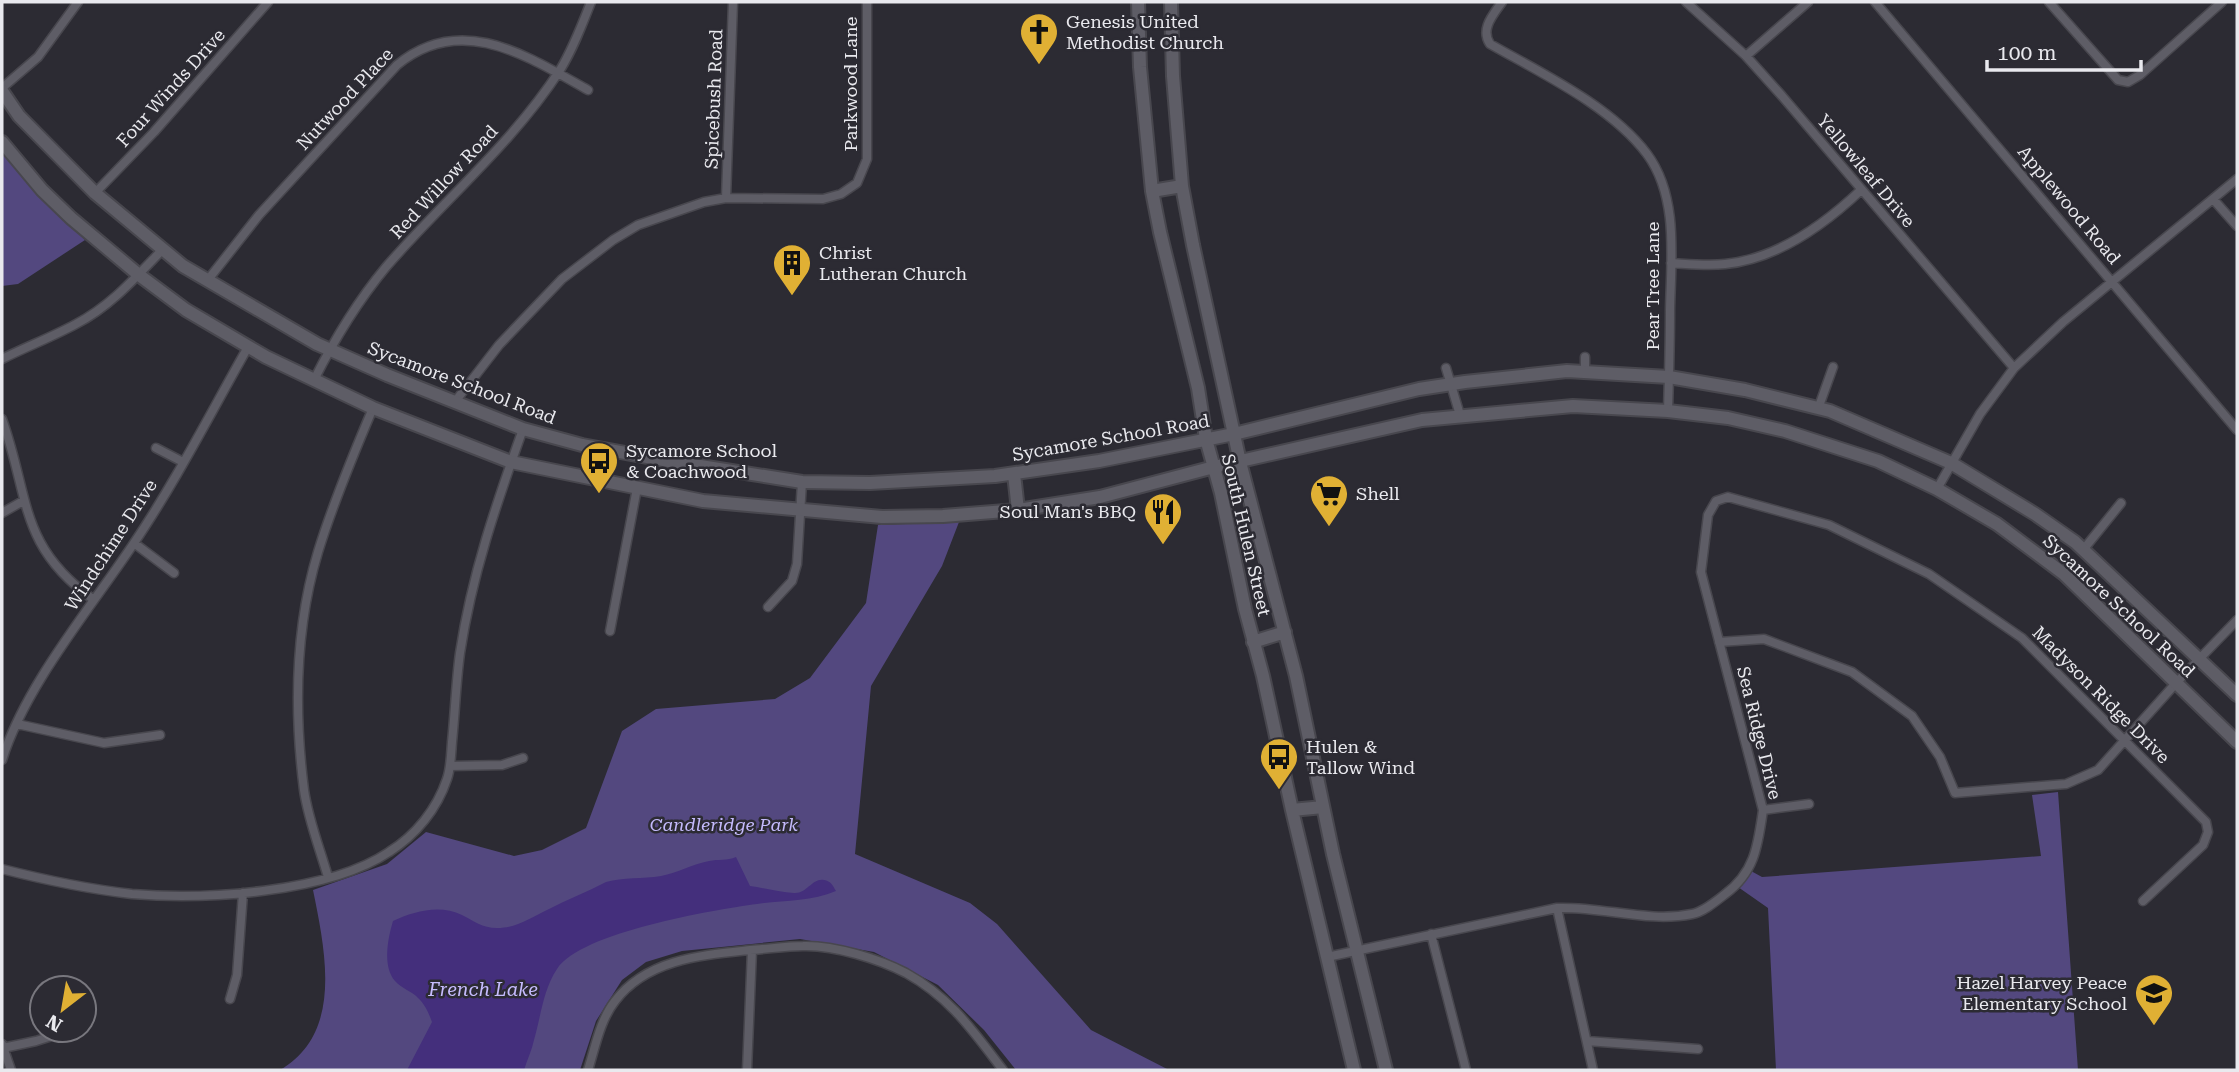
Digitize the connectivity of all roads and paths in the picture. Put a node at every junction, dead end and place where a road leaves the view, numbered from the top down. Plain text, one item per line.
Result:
1 (78, 2) edge
2 (268, 2) edge
3 (591, 2) edge
4 (733, 2) edge
5 (867, 2) edge
6 (1138, 2) edge
7 (1171, 2) edge
8 (1502, 2) edge
9 (1686, 2) edge
10 (1808, 2) edge
11 (1875, 2) edge
12 (2049, 2) edge
13 (2222, 2) edge
14 (1746, 55) junction
15 (558, 73) junction
16 (2, 89) edge
17 (588, 90) dead end
18 (2, 142) edge
19 (2237, 179) edge
20 (1182, 186) junction
21 (1861, 190) junction
22 (1152, 191) junction
23 (95, 193) junction
24 (726, 198) junction
25 (2213, 199) junction
26 (2237, 226) edge
27 (163, 250) junction
28 (1671, 263) junction
29 (139, 275) junction
30 (207, 281) junction
31 (2113, 282) junction
32 (248, 347) junction
33 (329, 350) junction
34 (1586, 356) dead end
35 (2, 359) edge
36 (1833, 367) dead end
37 (1446, 368) dead end
38 (2014, 368) junction
39 (1585, 372) junction
40 (1669, 377) junction
41 (314, 380) junction
42 (1452, 384) junction
43 (454, 403) junction
44 (373, 408) junction
45 (1818, 409) junction
46 (1668, 411) junction
47 (1460, 415) junction
48 (2, 419) edge
49 (523, 429) junction
50 (2237, 430) edge
51 (1234, 434) junction
52 (1206, 439) junction
53 (156, 448) dead end
54 (183, 462) junction
55 (511, 462) junction
56 (1240, 462) junction
57 (1951, 463) junction
58 (1214, 467) junction
59 (1014, 474) junction
60 (802, 481) junction
61 (637, 488) junction
62 (1937, 489) junction
63 (23, 501) junction
64 (1716, 501) joint
65 (2121, 503) dead end
66 (1018, 510) junction
67 (801, 511) junction
68 (2, 513) edge
69 (134, 543) junction
70 (2083, 550) junction
71 (174, 573) dead end
72 (94, 600) junction
73 (768, 607) dead end
74 (2237, 620) edge
75 (610, 631) dead end
76 (1285, 632) junction
77 (1253, 642) junction
78 (1719, 642) junction
79 (2200, 658) junction
80 (2177, 682) junction
81 (2237, 695) edge
82 (17, 724) junction
83 (160, 735) dead end
84 (2124, 740) junction
85 (2237, 742) edge
86 (523, 758) dead end
87 (2, 760) edge
88 (450, 766) junction
89 (1809, 804) dead end
90 (1323, 807) junction
91 (1292, 810) junction
92 (1763, 810) junction
93 (2, 869) edge
94 (328, 877) junction
95 (243, 893) junction
96 (2143, 901) dead end
97 (1558, 908) junction
98 (1431, 934) junction
99 (752, 950) junction
100 (1357, 951) junction
101 (1327, 957) junction
102 (230, 999) dead end
103 (1587, 1041) junction
104 (28, 1042) edge
105 (2, 1046) edge
106 (1698, 1049) dead end
107 (10, 1070) edge
108 (588, 1070) edge
109 (747, 1070) edge
110 (1003, 1070) edge
111 (1354, 1070) edge
112 (1386, 1070) edge
113 (1466, 1070) edge
114 (1593, 1070) edge

1 - 16 street
2 - 23 street, Four Winds Drive
3 - 15 street, Red Willow Road
4 - 24 street, Spicebush Road
5 - 24 street, Parkwood Lane
6 - 22 main road, South Hulen Street
7 - 20 main road, South Hulen Street
8 - 28 street, Pear Tree Lane
9 - 14 street, Yellowleaf Drive
10 - 14 street
11 - 31 street, Applewood Road
12 - 13 street
14 - 21 street, Yellowleaf Drive
15 - 17 street, Nutwood Place
15 - 30 street, Nutwood Place
15 - 33 street, Red Willow Road
16 - 23 main road, Sycamore School Road
18 - 29 main road, Sycamore School Road
19 - 25 street
20 - 22 main road
20 - 51 main road, South Hulen Street
21 - 28 street
21 - 38 street, Yellowleaf Drive
22 - 52 main road, South Hulen Street
23 - 27 main road, Sycamore School Road
24 - 43 street, Parkwood Lane
25 - 26 street
25 - 31 street
27 - 29 street
27 - 30 main road, Sycamore School Road
28 - 40 street, Pear Tree Lane
29 - 32 main road, Sycamore School Road
29 - 35 street
30 - 33 main road, Sycamore School Road
31 - 38 street
31 - 50 street, Applewood Road
32 - 41 main road, Sycamore School Road
32 - 54 street, Windchime Drive
33 - 41 street, Red Willow Road
33 - 43 main road, Sycamore School Road
34 - 39 street
36 - 45 street
37 - 42 street
38 - 57 street
39 - 40 main road, Sycamore School Road
39 - 42 main road, Sycamore School Road
40 - 45 main road, Sycamore School Road
40 - 46 street, Pear Tree Lane
41 - 44 main road, Sycamore School Road
42 - 47 street
42 - 51 main road, Sycamore School Road
43 - 49 main road, Sycamore School Road
44 - 55 main road, Sycamore School Road
44 - 94 street
45 - 57 main road, Sycamore School Road
46 - 47 main road, Sycamore School Road
46 - 62 main road, Sycamore School Road
47 - 56 main road, Sycamore School Road
48 - 63 street
49 - 55 street
49 - 60 main road, Sycamore School Road
51 - 52 main road, Sycamore School Road
51 - 56 main road, South Hulen Street
52 - 58 main road, South Hulen Street
52 - 59 main road, Sycamore School Road
53 - 54 street
54 - 69 street, Windchime Drive
55 - 61 main road, Sycamore School Road
55 - 88 street
56 - 58 main road, Sycamore School Road
56 - 76 main road, South Hulen Street
57 - 62 street
57 - 70 main road, Sycamore School Road
58 - 66 main road, Sycamore School Road
58 - 77 main road, South Hulen Street
59 - 60 main road, Sycamore School Road
59 - 66 main road
60 - 67 street
61 - 67 main road, Sycamore School Road
61 - 75 street
62 - 80 main road, Sycamore School Road
63 - 68 street
63 - 72 street
64 - 78 street, Sea Ridge Drive
64 - 84 street, Madyson Ridge Drive
65 - 70 street
66 - 67 main road, Sycamore School Road
67 - 73 street
69 - 71 street
69 - 72 street, Windchime Drive
70 - 79 main road, Sycamore School Road
72 - 82 street, Windchime Drive
74 - 79 street
76 - 77 main road
76 - 90 main road, South Hulen Street
77 - 91 main road, South Hulen Street
78 - 84 street
78 - 92 street, Sea Ridge Drive
79 - 80 street
79 - 81 main road, Sycamore School Road
80 - 84 street
80 - 85 main road, Sycamore School Road
82 - 83 street
82 - 87 street, Windchime Drive
84 - 96 street, Madyson Ridge Drive
86 - 88 street
88 - 94 street
89 - 92 street
90 - 91 main road
90 - 100 main road, South Hulen Street
91 - 101 main road, South Hulen Street
92 - 97 street, Sea Ridge Drive
93 - 95 street
94 - 95 street
95 - 102 street
97 - 98 street, Sea Ridge Drive
97 - 103 street
98 - 100 street, Sea Ridge Drive
98 - 113 street
99 - 108 street
99 - 109 street
99 - 110 street
100 - 101 street, Sea Ridge Drive
100 - 112 main road, South Hulen Street
101 - 111 main road, South Hulen Street
103 - 106 street
103 - 114 street
104 - 105 street
105 - 107 street

